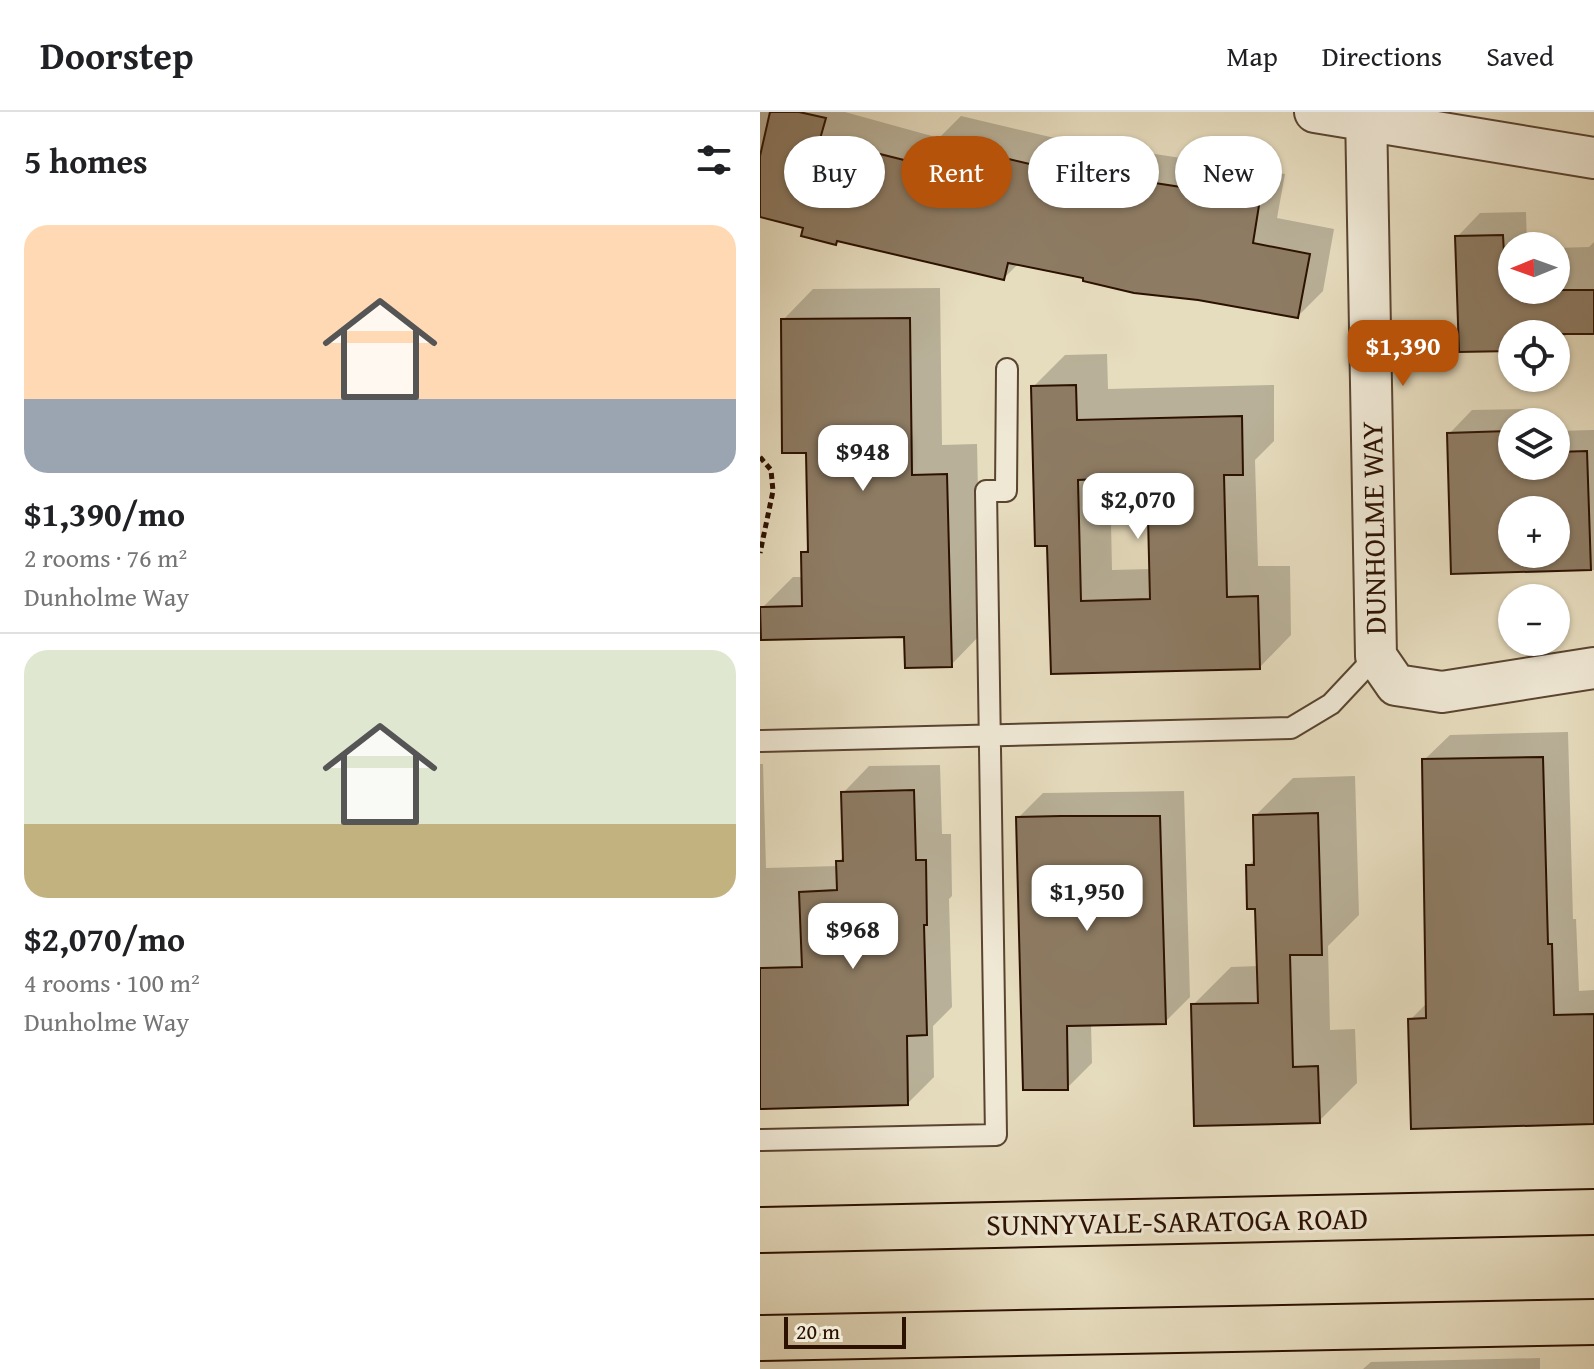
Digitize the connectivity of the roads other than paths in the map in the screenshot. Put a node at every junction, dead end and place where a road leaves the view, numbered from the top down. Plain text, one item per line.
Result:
1 (1315, 112) edge
2 (1366, 116) edge
3 (1594, 158) edge
4 (1007, 369) dead end
5 (1376, 656) junction
6 (1594, 668) edge
7 (989, 736) junction
8 (760, 741) edge
9 (760, 1140) edge
10 (1594, 1212) edge
11 (760, 1230) edge
12 (1594, 1322) edge
13 (760, 1338) edge

1 - 2 street
2 - 3 street
2 - 5 street, DUNHOLME WAY
4 - 7 lane
5 - 6 street
5 - 7 lane
7 - 8 lane
7 - 9 lane
10 - 11 main road, SUNNYVALE-SARATOGA ROAD
12 - 13 main road

